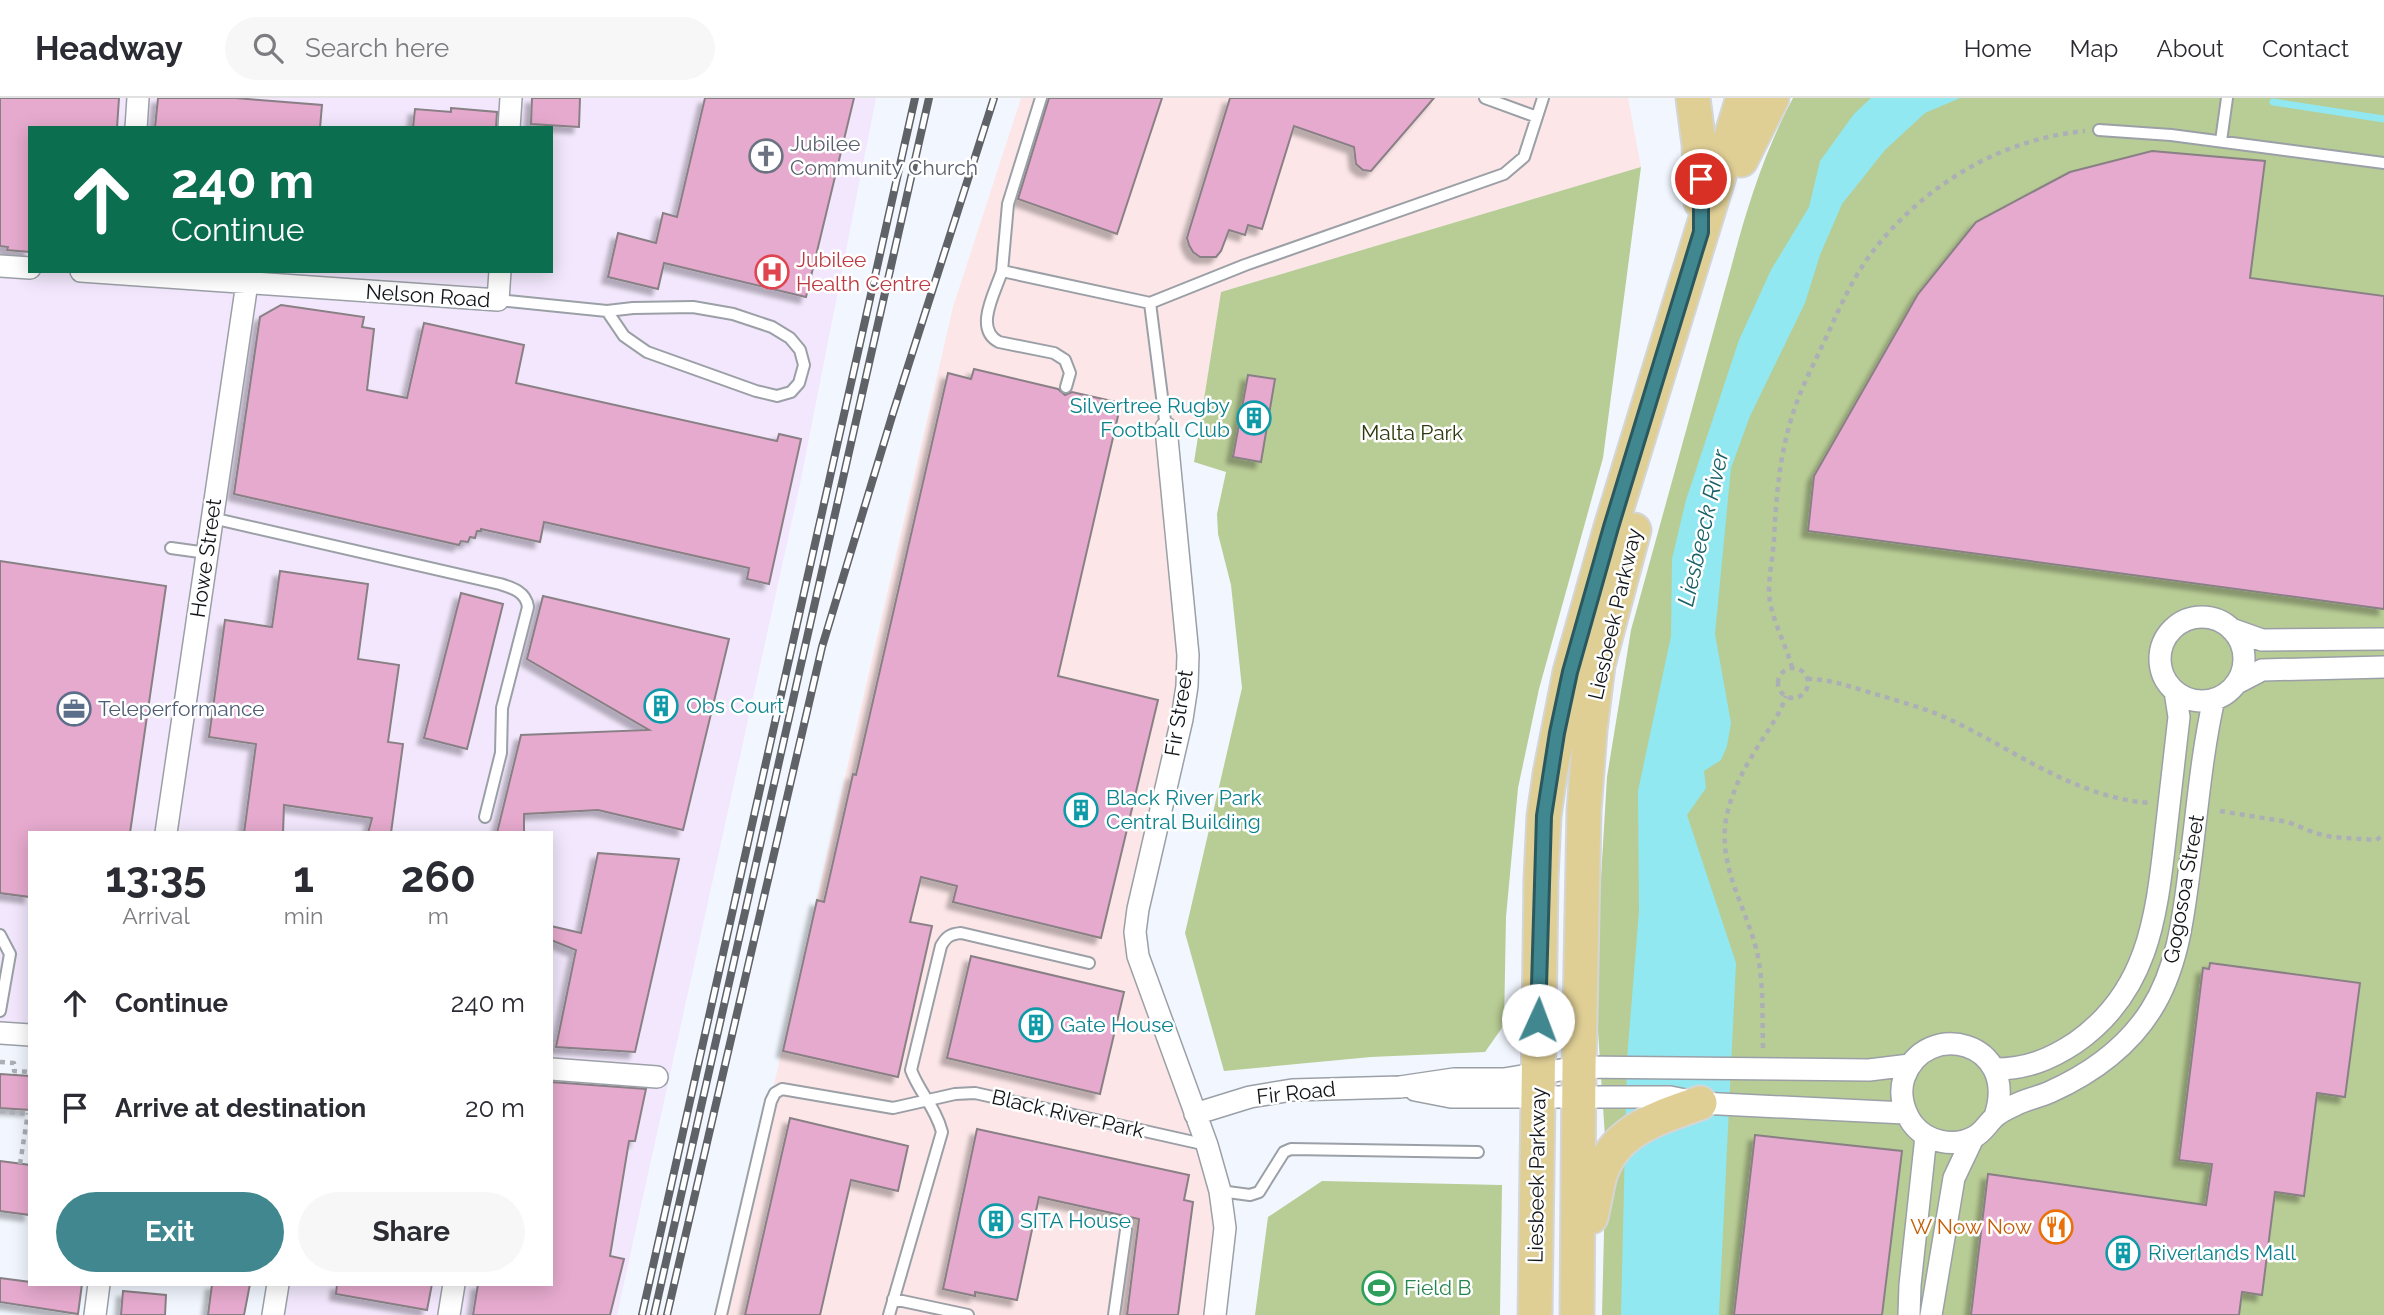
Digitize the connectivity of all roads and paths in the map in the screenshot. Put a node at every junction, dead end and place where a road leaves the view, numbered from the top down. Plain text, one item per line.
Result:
1 (138, 98) edge
2 (510, 98) edge
3 (1041, 98) edge
4 (1485, 98) edge
5 (1543, 98) edge
6 (1693, 98) edge
7 (1743, 98) edge
8 (1762, 98) edge
9 (1772, 98) edge
10 (2227, 98) edge
11 (1537, 117) junction
12 (136, 126) edge
13 (509, 126) edge
14 (2099, 130) joint
15 (2221, 141) junction
16 (1741, 160) junction
17 (2384, 163) edge
18 (1701, 232) junction
19 (0, 266) edge
20 (28, 268) edge
21 (1002, 271) junction
22 (127, 273) edge
23 (499, 273) edge
24 (247, 283) junction
25 (498, 300) junction
26 (1150, 303) junction
27 (607, 311) junction
28 (1066, 387) dead end
29 (1166, 428) joint
30 (212, 518) junction
31 (171, 548) dead end
32 (207, 553) junction
33 (2231, 629) junction
34 (2384, 639) edge
35 (2384, 667) edge
36 (1792, 668) junction
37 (1807, 678) junction
38 (2237, 683) junction
39 (2175, 691) junction
40 (1786, 696) junction
41 (2214, 699) junction
42 (2153, 803) dead end
43 (2220, 811) dead end
44 (485, 817) dead end
45 (166, 831) edge
46 (2384, 835) edge
47 (0, 935) edge
48 (1089, 963) dead end
49 (2, 987) edge
50 (0, 1011) edge
51 (0, 1033) edge
52 (28, 1035) edge
53 (1763, 1049) dead end
54 (0, 1062) edge
55 (1910, 1065) junction
56 (553, 1069) edge
57 (1995, 1069) junction
58 (28, 1072) edge
59 (657, 1077) dead end
60 (1578, 1082) junction
61 (1538, 1086) junction
62 (928, 1100) junction
63 (1700, 1103) junction
64 (0, 1111) edge
65 (28, 1113) edge
66 (1906, 1113) junction
67 (1195, 1114) junction
68 (1996, 1116) junction
69 (28, 1119) edge
70 (1926, 1136) junction
71 (1973, 1138) junction
72 (1207, 1145) junction
73 (1478, 1152) dead end
74 (20, 1164) dead end
75 (1220, 1191) junction
76 (1126, 1230) dead end
77 (1578, 1272) junction
78 (99, 1286) edge
79 (278, 1286) edge
80 (454, 1286) edge
81 (893, 1299) junction
82 (95, 1315) edge
83 (274, 1315) edge
84 (449, 1315) edge
85 (721, 1315) edge
86 (889, 1315) edge
87 (968, 1315) edge
88 (1114, 1315) edge
89 (1215, 1315) edge
90 (1535, 1315) edge
91 (1577, 1315) edge
92 (1909, 1315) edge
93 (1931, 1315) edge

1 - 12 street
2 - 13 street
3 - 21 lane
4 - 11 lane
5 - 11 lane
6 - 18 main road
7 - 18 main road, Liesbeek Parkway
8 - 16 main road, Liesbeek Parkway
9 - 16 main road
10 - 15 lane
11 - 26 lane
14 - 15 lane
14 - 36 path
15 - 17 lane
16 - 60 main road, Liesbeek Parkway
18 - 61 main road, Liesbeek Parkway
19 - 20 street
21 - 26 lane
21 - 28 lane
22 - 24 street, Nelson Road
23 - 25 street
24 - 25 street, Nelson Road
24 - 30 street, Howe Street
25 - 27 lane, Nelson Road
26 - 29 lane
27 - 27 lane, Nelson Road
29 - 67 street, Fir Street
30 - 32 street, Howe Street
30 - 44 lane
31 - 32 lane
32 - 45 street, Howe Street
33 - 34 street
33 - 38 street
33 - 39 street
35 - 38 street
36 - 37 path
36 - 40 path
37 - 40 path
37 - 42 path
38 - 41 street
39 - 41 street
39 - 57 street, Gogosoa Street
40 - 53 path
41 - 68 street, Gogosoa Street
43 - 46 path
47 - 49 lane
48 - 62 lane
49 - 50 lane
51 - 52 street
54 - 58 path
55 - 57 street
55 - 60 street
55 - 66 street
56 - 59 street
57 - 68 street
60 - 61 street, Fir Road
60 - 61 street, Fir Road
60 - 63 street
60 - 77 main road, Liesbeek Parkway
61 - 67 street, Fir Road
61 - 90 main road, Liesbeek Parkway
62 - 72 lane, Black River Park
62 - 81 lane
62 - 85 lane, Black River Park
63 - 66 street
63 - 77 main road
64 - 65 path
66 - 70 street
67 - 72 street, Fir Street
68 - 71 street
69 - 74 path
70 - 71 street
70 - 92 street
71 - 93 street
72 - 75 street, Fir Street
73 - 75 lane
75 - 89 street, Fir Street
76 - 88 lane
77 - 91 main road, Liesbeek Parkway
78 - 82 street
79 - 83 street
80 - 84 street
81 - 86 lane
81 - 87 lane

